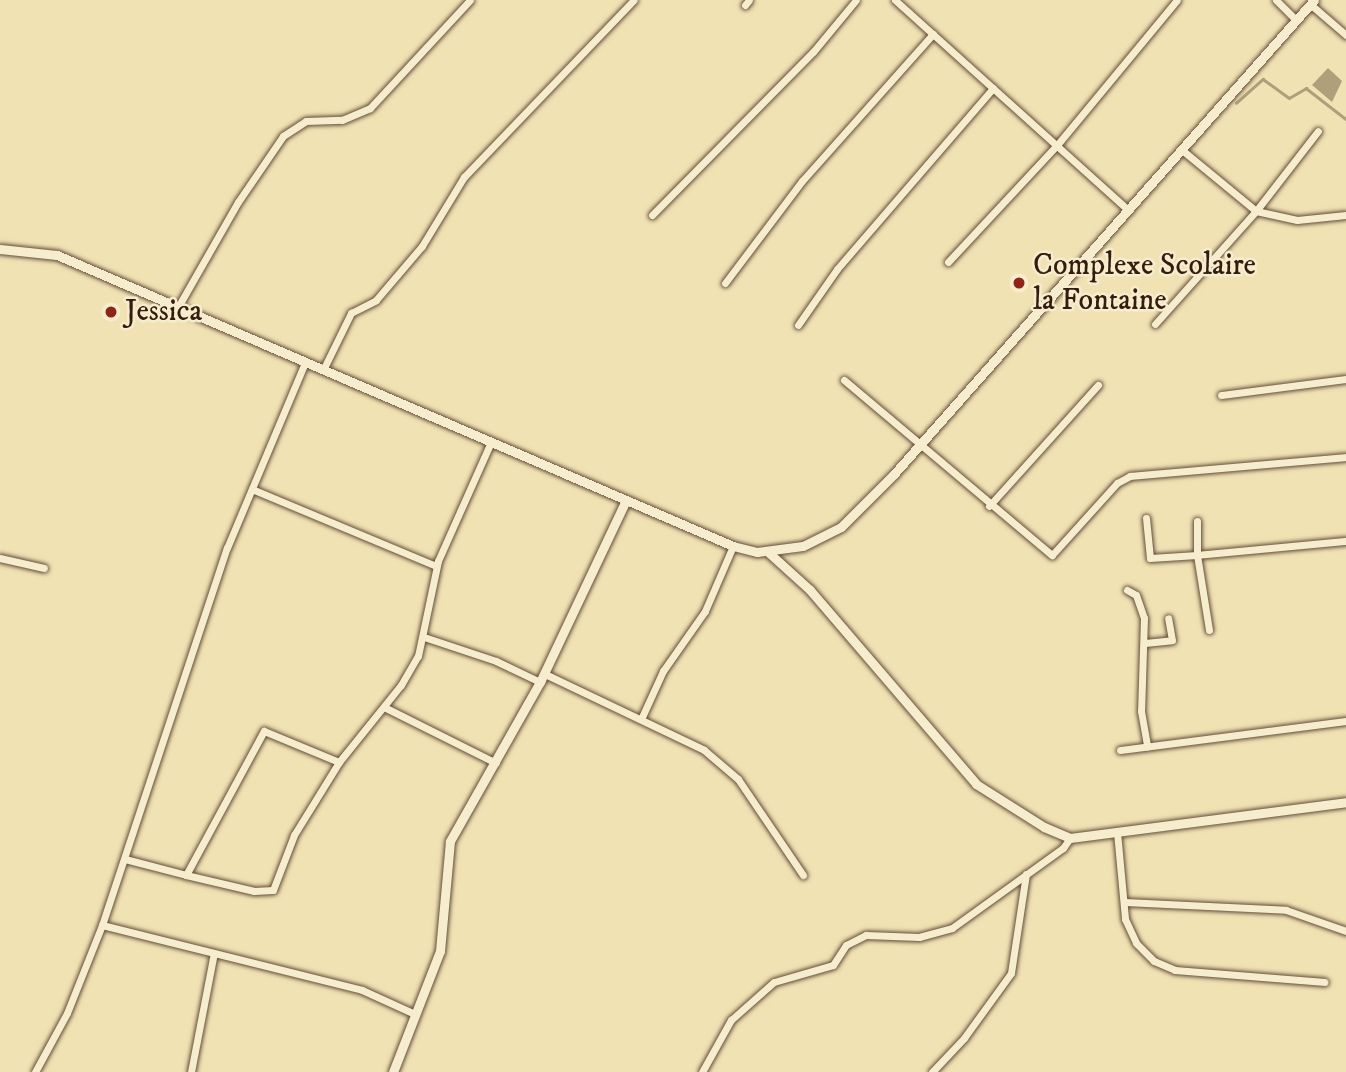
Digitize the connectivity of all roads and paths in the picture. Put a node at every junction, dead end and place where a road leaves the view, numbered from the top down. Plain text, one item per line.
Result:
1 (470, 0) edge
2 (634, 0) edge
3 (856, 0) edge
4 (895, 0) edge
5 (1177, 0) edge
6 (1276, 0) edge
7 (1312, 2) edge
8 (1296, 20) junction
9 (933, 34) junction
10 (1346, 36) edge
11 (993, 88) junction
12 (1318, 131) dead end
13 (1057, 145) junction
14 (1182, 150) junction
15 (1128, 210) junction
16 (1256, 211) junction
17 (652, 215) dead end
18 (1346, 215) edge
19 (0, 249) edge
20 (948, 262) dead end
21 (725, 284) dead end
22 (178, 307) junction
23 (1155, 324) dead end
24 (798, 325) dead end
25 (305, 362) junction
26 (323, 369) junction
27 (1346, 379) edge
28 (845, 380) dead end
29 (1098, 386) dead end
30 (1222, 395) dead end
31 (491, 442) junction
32 (920, 446) junction
33 (1346, 457) edge
34 (252, 489) junction
35 (626, 500) junction
36 (989, 506) junction
37 (1146, 518) dead end
38 (1197, 521) dead end
39 (1346, 541) edge
40 (733, 546) junction
41 (768, 552) junction
42 (1198, 555) junction
43 (0, 558) edge
44 (436, 566) dead end
45 (44, 568) dead end
46 (1127, 590) dead end
47 (1168, 618) dead end
48 (1209, 630) dead end
49 (424, 636) junction
50 (1145, 642) junction
51 (542, 678) junction
52 (384, 706) junction
53 (642, 717) junction
54 (1346, 721) edge
55 (1147, 746) junction
56 (1120, 750) dead end
57 (339, 762) junction
58 (497, 763) junction
59 (1346, 802) edge
60 (1117, 832) junction
61 (1070, 838) junction
62 (125, 859) junction
63 (803, 874) dead end
64 (1026, 874) junction
65 (186, 875) junction
66 (1125, 902) junction
67 (102, 925) junction
68 (1346, 931) edge
69 (214, 953) junction
70 (1325, 982) dead end
71 (415, 1014) junction
72 (36, 1072) edge
73 (191, 1072) edge
74 (393, 1072) edge
75 (702, 1072) edge
76 (932, 1072) edge

1 - 22 street
2 - 26 street
3 - 17 street
4 - 9 street
5 - 13 street
6 - 8 street
7 - 8 street
7 - 10 street
8 - 14 street
9 - 11 street
9 - 21 street
11 - 13 street
11 - 24 street
12 - 16 street
13 - 15 street
13 - 20 street
14 - 15 street
14 - 16 street
15 - 32 street
16 - 18 street
16 - 23 street
19 - 22 street
22 - 25 street
25 - 26 street
25 - 34 street
26 - 31 street
27 - 30 street
28 - 32 street
29 - 36 street
31 - 35 street
31 - 49 street
32 - 36 street
32 - 41 street
33 - 36 street
34 - 44 street
34 - 62 street
35 - 40 street
35 - 51 street
37 - 42 street
38 - 42 street
39 - 42 street
40 - 41 street
40 - 53 street
41 - 61 street
42 - 48 street
43 - 45 street
46 - 50 street
47 - 50 street
49 - 51 street
49 - 52 street
50 - 55 street
51 - 53 street
51 - 58 street
52 - 57 street
52 - 58 street
53 - 63 street
54 - 55 street
55 - 56 street
57 - 65 street
57 - 65 street
58 - 71 street
59 - 60 street
60 - 61 street
60 - 66 street
61 - 64 street
62 - 65 street
62 - 67 street
64 - 75 street
64 - 76 street
66 - 68 street
66 - 70 street
67 - 69 street
67 - 72 street
69 - 71 street
69 - 73 street
71 - 74 street

